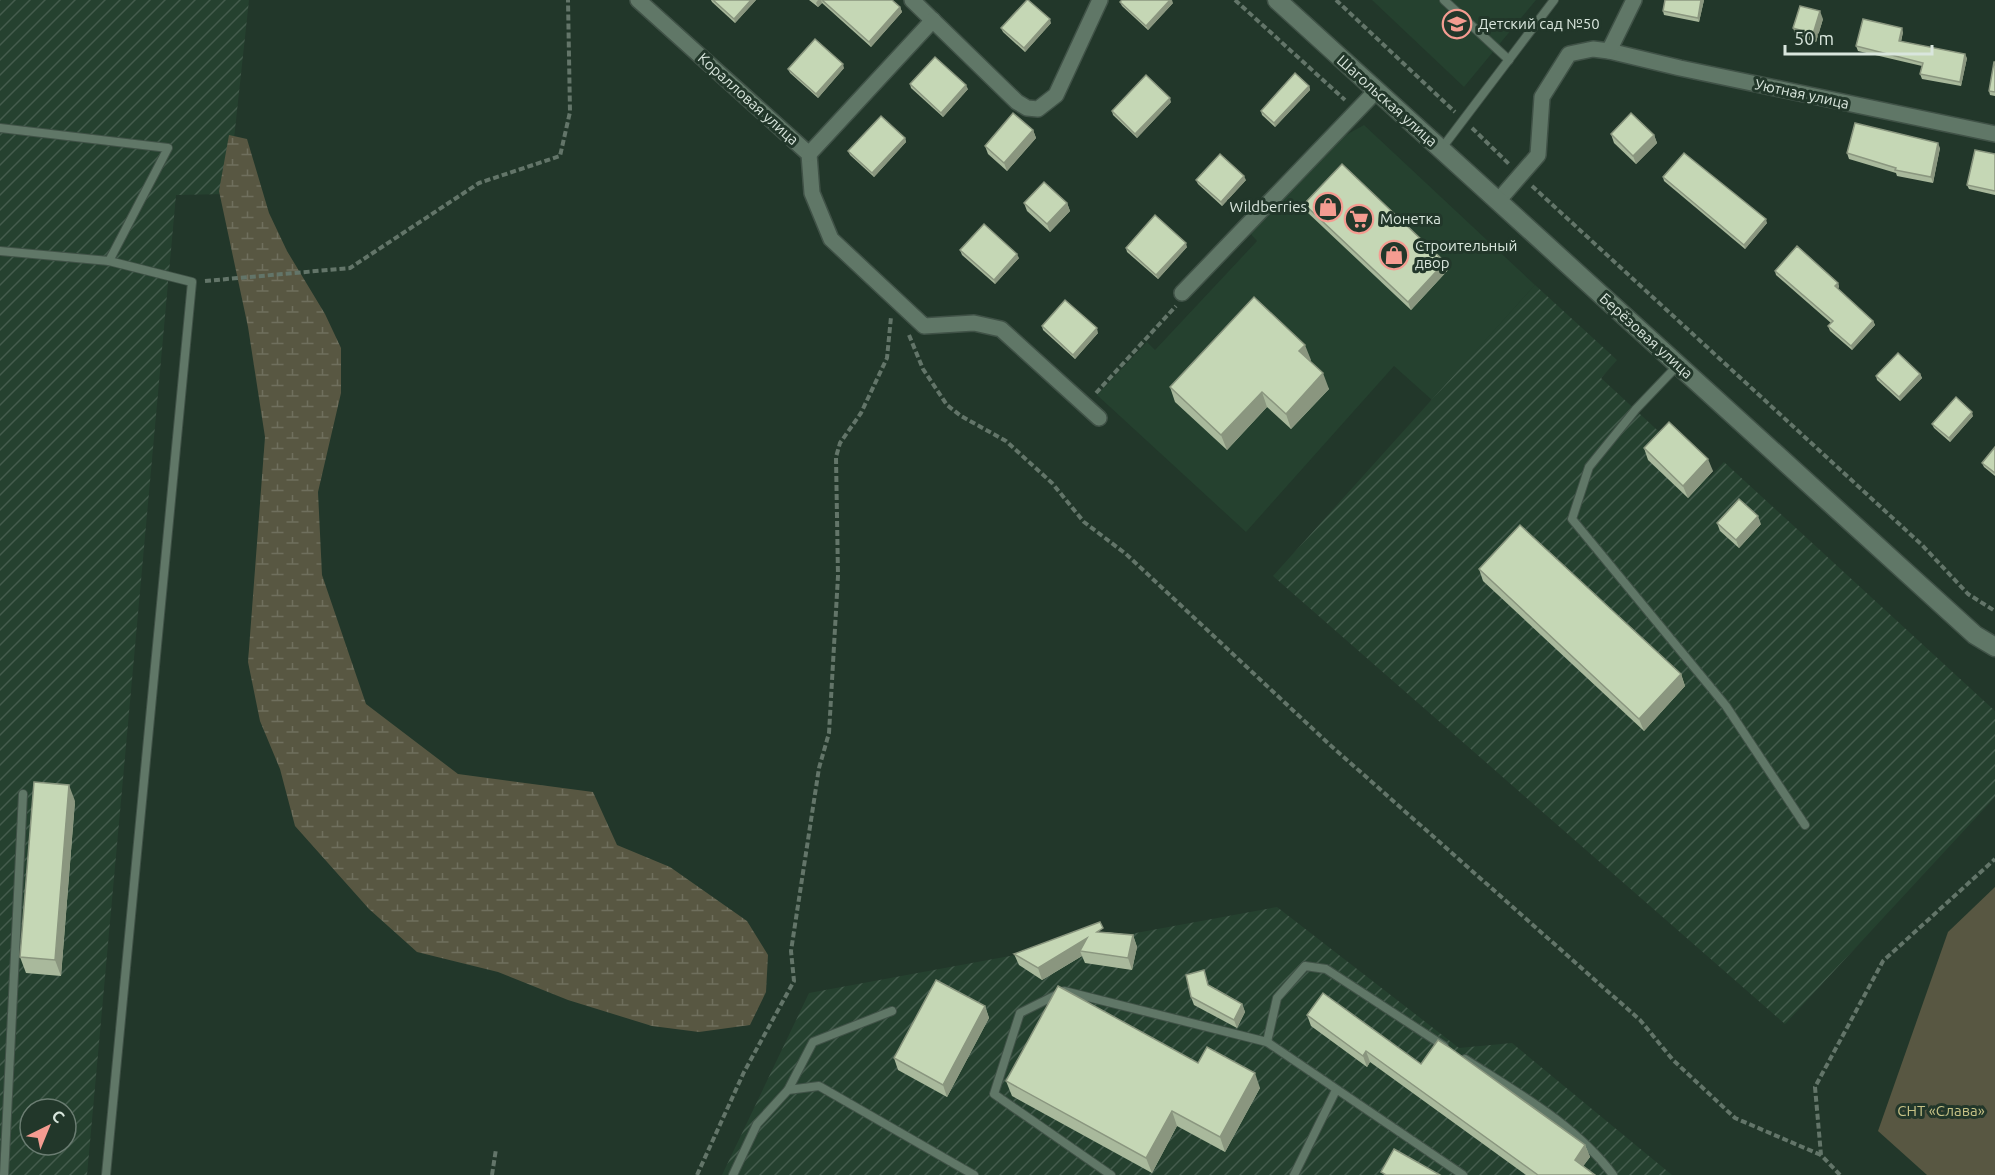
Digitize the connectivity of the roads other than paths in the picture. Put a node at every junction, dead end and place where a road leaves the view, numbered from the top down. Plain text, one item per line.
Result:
1 (638, 0) edge
2 (912, 0) edge
3 (1100, 0) edge
4 (1277, 0) edge
5 (1444, 0) edge
6 (1554, 0) edge
7 (1634, 0) edge
8 (933, 20) junction
9 (1609, 51) junction
10 (1509, 60) junction
11 (1376, 90) junction
12 (0, 128) edge
13 (1995, 134) edge
14 (1441, 149) junction
15 (809, 154) junction
16 (1498, 201) junction
17 (0, 250) edge
18 (110, 261) junction
19 (1182, 293) road end
20 (1678, 365) junction
21 (1099, 418) dead end
22 (1995, 647) edge
23 (23, 794) dead end
24 (1805, 825) dead end
25 (892, 1011) dead end
26 (1267, 1042) junction
27 (1451, 1050) edge
28 (1461, 1056) edge
29 (788, 1090) junction
30 (1336, 1090) junction
31 (4, 1175) edge
32 (106, 1175) edge
33 (733, 1175) edge
34 (974, 1175) edge
35 (1111, 1175) edge
36 (1294, 1175) edge
37 (1463, 1175) edge
38 (1613, 1175) edge

1 - 15 street, Коралловая улица
2 - 8 street
3 - 8 street
4 - 11 main road, Шагольская улица
5 - 10 lane
6 - 10 lane
7 - 9 street
8 - 15 street
9 - 13 street, Уютная улица
9 - 16 street
10 - 14 lane
11 - 14 main road, Шагольская улица
11 - 19 street
12 - 18 lane
14 - 16 main road, Шагольская улица
15 - 21 street, Коралловая улица
16 - 20 main road, Берёзовая улица
17 - 18 lane
18 - 32 lane
20 - 22 main road, Берёзовая улица
20 - 24 lane
23 - 31 lane
25 - 29 lane
26 - 27 lane
26 - 30 lane
26 - 35 lane
28 - 38 lane
29 - 33 lane
29 - 34 lane
30 - 36 lane
30 - 37 lane

